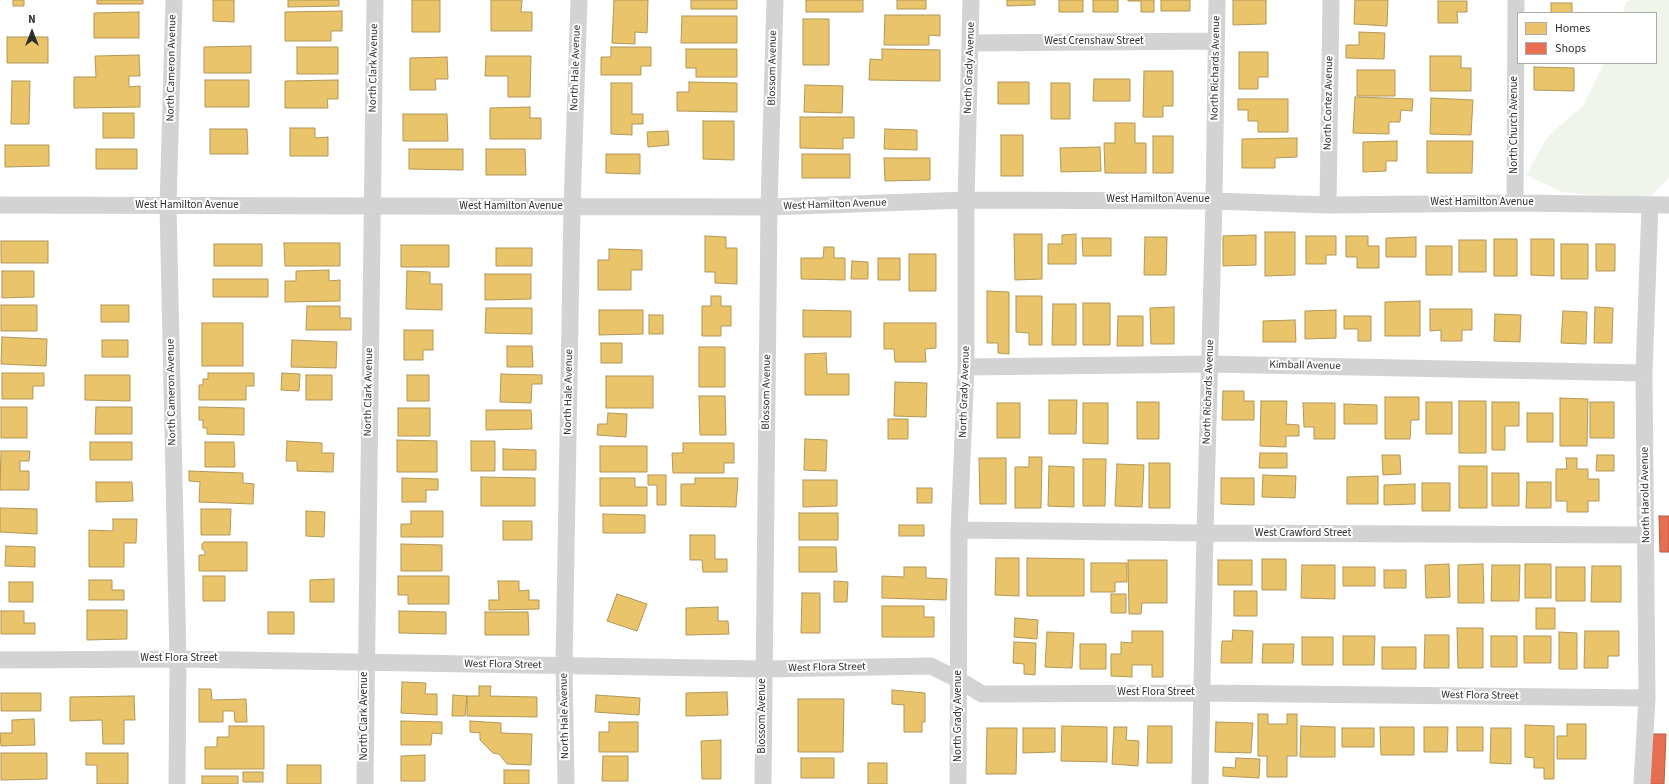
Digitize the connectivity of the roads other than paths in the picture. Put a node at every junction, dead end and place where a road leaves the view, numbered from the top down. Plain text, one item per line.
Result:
1 (174, 0) edge
2 (375, 0) edge
3 (579, 0) edge
4 (775, 0) edge
5 (971, 0) edge
6 (1217, 0) edge
7 (1331, 0) edge
8 (1516, 0) edge
9 (1216, 41) junction
10 (971, 43) junction
11 (966, 200) junction
12 (1214, 201) junction
13 (1515, 203) junction
14 (0, 205) edge
15 (1328, 205) junction
16 (1650, 205) junction
17 (1669, 205) edge
18 (168, 206) junction
19 (372, 207) junction
20 (572, 207) junction
21 (769, 207) junction
22 (1210, 364) junction
23 (966, 367) junction
24 (1644, 373) junction
25 (959, 530) junction
26 (1205, 533) junction
27 (1646, 535) junction
28 (178, 659) junction
29 (0, 660) edge
30 (366, 662) junction
31 (564, 666) junction
32 (763, 669) junction
33 (959, 680) junction
34 (1202, 693) junction
35 (1647, 698) junction
36 (177, 784) edge
37 (365, 784) edge
38 (566, 784) edge
39 (763, 784) edge
40 (958, 784) edge
41 (1200, 784) edge
42 (1642, 784) edge

1 - 18 street, North Cameron Avenue
2 - 19 street, North Clark Avenue
3 - 20 street, North Hale Avenue
4 - 21 street, Blossom Avenue
5 - 10 street, North Grady Avenue
6 - 9 street, North Richards Avenue
7 - 15 street, North Cortez Avenue
8 - 13 street, North Church Avenue
9 - 10 street, West Crenshaw Street
9 - 12 street, North Richards Avenue
10 - 11 street, North Grady Avenue
11 - 12 street, West Hamilton Avenue
11 - 21 street, West Hamilton Avenue
11 - 23 street, North Grady Avenue
12 - 15 street, West Hamilton Avenue
12 - 22 street, North Richards Avenue
13 - 15 street, West Hamilton Avenue
13 - 16 street, West Hamilton Avenue
14 - 18 street, West Hamilton Avenue
16 - 17 street, West Hamilton Avenue
16 - 24 street, North Harold Avenue
18 - 19 street, West Hamilton Avenue
18 - 28 street, North Cameron Avenue
19 - 20 street, West Hamilton Avenue
19 - 30 street, North Clark Avenue
20 - 21 street, West Hamilton Avenue
20 - 31 street, North Hale Avenue
21 - 32 street, Blossom Avenue
22 - 23 street, Kimball Avenue
22 - 24 street, Kimball Avenue
22 - 26 street, North Richards Avenue
23 - 25 street, North Grady Avenue
24 - 27 street, North Harold Avenue
25 - 26 street, West Crawford Street
25 - 33 street, North Grady Avenue
26 - 27 street, West Crawford Street
26 - 34 street, North Richards Avenue
27 - 35 street, North Harold Avenue
28 - 29 street, West Flora Street
28 - 30 street, West Flora Street
28 - 36 street, North Cameron Avenue
30 - 31 street, West Flora Street
30 - 37 street, North Clark Avenue
31 - 32 street, West Flora Street
31 - 38 street, North Hale Avenue
32 - 33 street, West Flora Street
32 - 39 street, Blossom Avenue
33 - 34 street, West Flora Street
33 - 40 street, North Grady Avenue
34 - 35 street, West Flora Street
34 - 41 street, North Richards Avenue
35 - 42 street, North Harold Avenue

